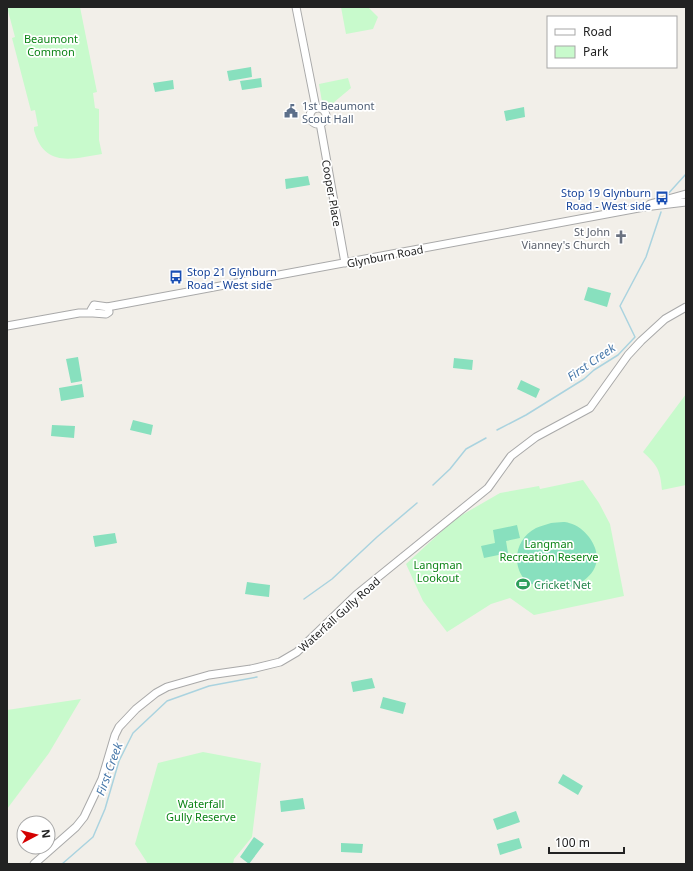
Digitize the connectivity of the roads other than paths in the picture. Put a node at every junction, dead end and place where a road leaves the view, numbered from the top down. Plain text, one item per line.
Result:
1 (296, 7) edge
2 (316, 108) junction
3 (320, 123) junction
4 (686, 194) edge
5 (686, 202) edge
6 (644, 207) junction
7 (345, 263) junction
8 (686, 307) edge
9 (7, 326) edge
10 (34, 864) edge

1 - 2 street
2 - 3 street
2 - 3 street
3 - 7 street, Cooper Place
4 - 6 street, Glynburn Road
5 - 6 street, Glynburn Road
6 - 7 street, Glynburn Road
7 - 9 street, Glynburn Road
8 - 10 street, Waterfall Gully Road

